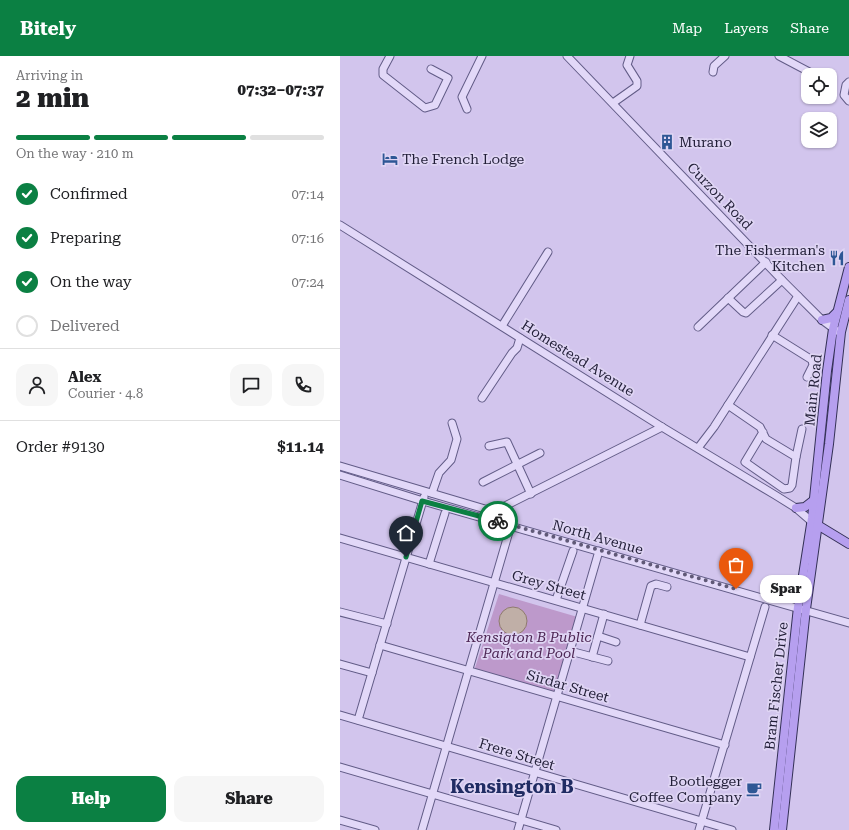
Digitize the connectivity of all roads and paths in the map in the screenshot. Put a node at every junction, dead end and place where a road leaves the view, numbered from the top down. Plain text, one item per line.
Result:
1 (390, 56) edge
2 (482, 56) edge
3 (567, 56) edge
4 (630, 56) edge
5 (724, 56) edge
6 (779, 56) edge
7 (802, 68) edge
8 (431, 69) dead end
9 (714, 72) dead end
10 (849, 82) edge
11 (849, 101) edge
12 (613, 103) junction
13 (467, 109) dead end
14 (340, 225) edge
15 (548, 252) dead end
16 (766, 262) junction
17 (849, 267) edge
18 (782, 280) junction
19 (797, 295) junction
20 (728, 298) junction
21 (849, 300) edge
22 (836, 313) junction
23 (822, 320) junction
24 (502, 326) junction
25 (698, 327) dead end
26 (837, 331) junction
27 (772, 335) junction
28 (519, 341) junction
29 (807, 378) dead end
30 (482, 398) dead end
31 (728, 405) junction
32 (452, 424) dead end
33 (662, 427) junction
34 (802, 430) dead end
35 (763, 432) junction
36 (489, 446) dead end
37 (700, 450) junction
38 (540, 453) dead end
39 (796, 457) junction
40 (340, 466) edge
41 (518, 466) junction
42 (340, 475) edge
43 (483, 482) dead end
44 (429, 492) junction
45 (533, 493) junction
46 (814, 500) junction
47 (422, 501) junction
48 (799, 511) junction
49 (445, 514) dead end
50 (815, 522) junction
51 (511, 525) junction
52 (835, 537) junction
53 (340, 538) edge
54 (849, 540) edge
55 (849, 544) edge
56 (816, 548) junction
57 (573, 551) dead end
58 (599, 551) junction
59 (406, 557) junction
60 (429, 564) junction
61 (494, 582) junction
62 (667, 587) dead end
63 (556, 600) junction
64 (765, 607) dead end
65 (798, 607) junction
66 (582, 608) junction
67 (806, 610) junction
68 (340, 612) edge
69 (604, 614) junction
70 (849, 623) edge
71 (387, 624) junction
72 (640, 625) junction
73 (598, 636) junction
74 (616, 642) dead end
75 (380, 645) junction
76 (570, 651) junction
77 (592, 657) junction
78 (750, 657) junction
79 (608, 661) dead end
80 (340, 664) edge
81 (468, 670) junction
82 (372, 673) junction
83 (556, 697) junction
84 (340, 715) edge
85 (358, 720) junction
86 (725, 745) junction
87 (446, 746) junction
88 (340, 767) edge
89 (534, 772) junction
90 (432, 794) junction
91 (340, 820) edge
92 (521, 820) junction
93 (701, 821) junction
94 (376, 830) edge
95 (422, 830) edge
96 (518, 830) edge
97 (556, 830) edge
98 (699, 830) edge
99 (732, 830) edge
100 (774, 830) edge
101 (782, 830) edge

1 - 8 street
2 - 13 street
3 - 12 street, Curzon Road
4 - 12 street
5 - 9 street
6 - 7 street
10 - 11 street
12 - 16 street, Curzon Road
14 - 24 street, Homestead Avenue
15 - 24 street
16 - 18 street, Curzon Road
16 - 20 street
17 - 22 main road, Main Road
18 - 19 street, Curzon Road
18 - 20 street
19 - 23 street, Curzon Road
19 - 27 street
20 - 25 street
21 - 26 main road, Main Road
22 - 23 main road
22 - 26 main road, Main Road
23 - 26 street, Curzon Road
24 - 28 street, Homestead Avenue
26 - 46 main road, Main Road
26 - 50 main road, Main Road
27 - 29 street
27 - 31 street
28 - 30 street
28 - 33 street, Homestead Avenue
31 - 35 street
31 - 37 street
32 - 44 street
33 - 37 street, Homestead Avenue
33 - 45 street
34 - 39 street
35 - 39 street
35 - 39 street
36 - 41 street
37 - 48 street, Homestead Avenue
38 - 41 street
40 - 44 street
41 - 43 street
41 - 45 street
42 - 47 street, North Avenue
44 - 45 street
44 - 47 street
46 - 48 main road
46 - 50 main road, Main Road
47 - 51 street, North Avenue
47 - 59 street
48 - 50 street, Homestead Avenue
49 - 60 street
50 - 52 main road
50 - 54 main road
50 - 56 main road, Bram Fischer Drive
50 - 65 main road, Bram Fischer Drive
51 - 58 street, North Avenue
51 - 61 street
52 - 55 main road
52 - 56 main road
53 - 59 street, Grey Street
56 - 67 main road, Bram Fischer Drive
57 - 63 street
58 - 65 street, North Avenue
58 - 66 street
59 - 60 street, Grey Street
59 - 71 street
60 - 61 street, Grey Street
61 - 63 street, Grey Street
61 - 81 street
62 - 72 street
63 - 66 street, Grey Street
64 - 78 street
65 - 67 street, North Avenue
65 - 100 main road, Bram Fischer Drive
66 - 69 street, Grey Street
66 - 76 street
67 - 70 street, North Avenue
67 - 101 main road, Bram Fischer Drive
68 - 71 street
69 - 72 street, Grey Street
69 - 73 street
71 - 75 street
72 - 78 street, Grey Street
73 - 74 street
73 - 77 street
75 - 81 street, Sirdar Street
75 - 82 street
76 - 77 street
76 - 83 street
77 - 79 street
78 - 86 street
80 - 82 street
81 - 83 street, Sirdar Street
81 - 87 street
82 - 85 street
83 - 86 street, Sirdar Street
83 - 89 street
84 - 85 street, Frere Street
85 - 87 street, Frere Street
86 - 93 street
87 - 89 street, Frere Street
87 - 90 street
88 - 90 street
89 - 92 street
89 - 93 street, Frere Street
90 - 92 street
90 - 95 street
91 - 94 street
92 - 96 street
92 - 97 street
93 - 98 street
93 - 99 street, Frere Street

